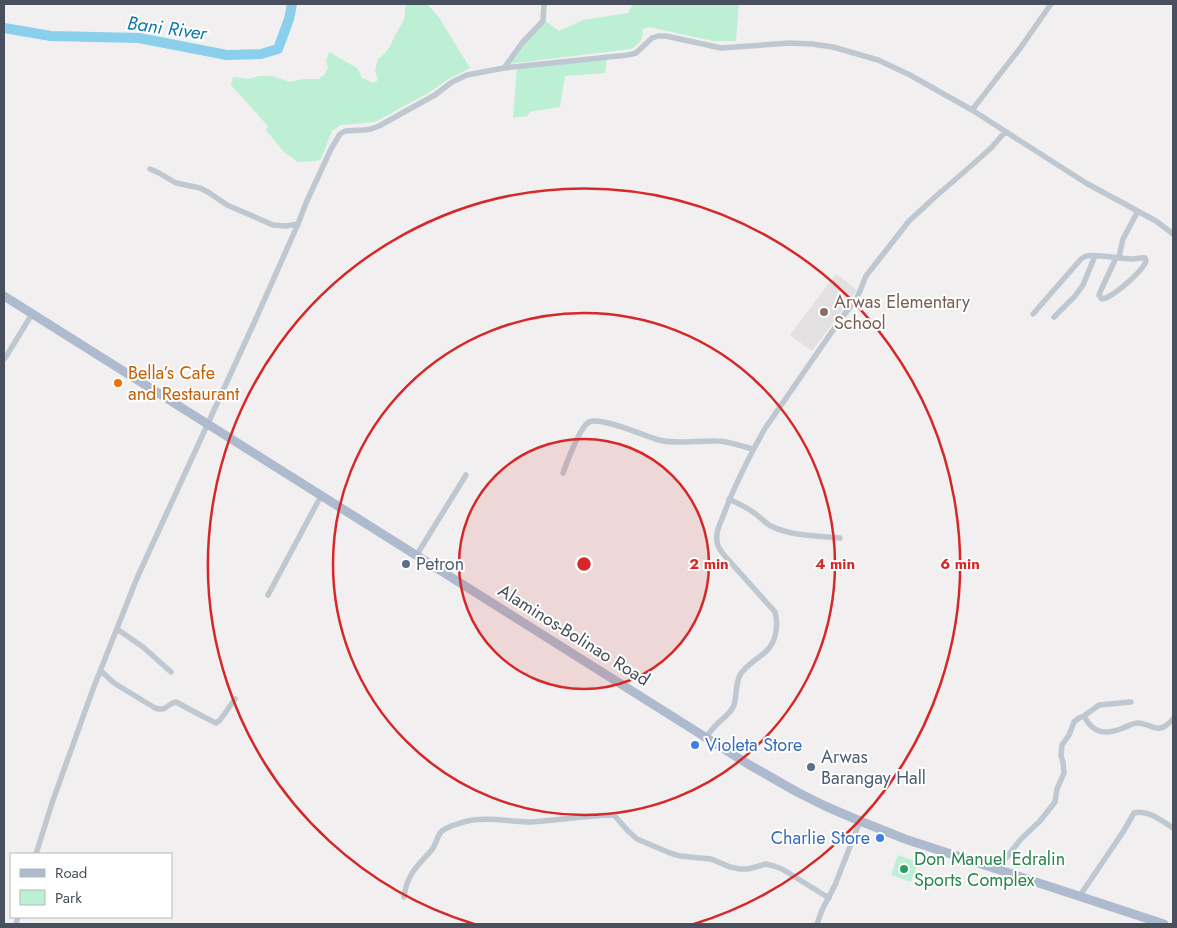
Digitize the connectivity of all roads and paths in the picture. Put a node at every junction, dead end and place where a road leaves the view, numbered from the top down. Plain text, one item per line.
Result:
1 (544, 4) edge
2 (1051, 4) edge
3 (504, 68) junction
4 (972, 110) junction
5 (1005, 132) junction
6 (150, 170) dead end
7 (1138, 211) junction
8 (298, 224) junction
9 (1173, 234) edge
10 (1095, 256) junction
11 (1117, 257) junction
12 (4, 296) edge
13 (32, 314) junction
14 (1033, 314) dead end
15 (1054, 317) dead end
16 (4, 359) edge
17 (208, 424) junction
18 (753, 449) junction
19 (563, 473) dead end
20 (466, 475) dead end
21 (321, 496) junction
22 (729, 499) junction
23 (840, 538) dead end
24 (416, 556) junction
25 (268, 594) dead end
26 (117, 629) junction
27 (101, 671) junction
28 (171, 672) dead end
29 (235, 699) dead end
30 (1131, 702) dead end
31 (1084, 716) junction
32 (1173, 719) edge
33 (706, 737) junction
34 (860, 821) junction
35 (1173, 828) edge
36 (36, 853) edge
37 (999, 870) junction
38 (404, 897) dead end
39 (1079, 897) junction
40 (829, 898) junction
41 (817, 924) edge
42 (1164, 924) edge

1 - 3 street
2 - 4 street
3 - 4 street
3 - 8 street
4 - 5 street
5 - 7 street
5 - 18 street
6 - 8 street
7 - 9 street
7 - 11 street
8 - 17 street
10 - 11 street
10 - 14 street
10 - 15 street
11 - 11 street
12 - 13 main road, Alaminos-Bolinao Road
13 - 16 street
13 - 17 main road, Alaminos-Bolinao Road
17 - 21 main road, Alaminos-Bolinao Road
17 - 26 street
18 - 19 street
18 - 22 street
20 - 24 street
21 - 24 main road, Alaminos-Bolinao Road
21 - 25 street
22 - 23 street
22 - 33 street
24 - 33 main road, Alaminos-Bolinao Road
26 - 27 street
26 - 28 street
27 - 29 street
27 - 36 street
30 - 31 street
31 - 32 street
31 - 37 street
33 - 34 main road, Alaminos-Bolinao Road
34 - 37 main road, Alaminos-Bolinao Road
34 - 40 street
35 - 39 street
37 - 39 main road, Alaminos-Bolinao Road
38 - 40 street
39 - 42 main road, Alaminos-Bolinao Road
40 - 41 street

